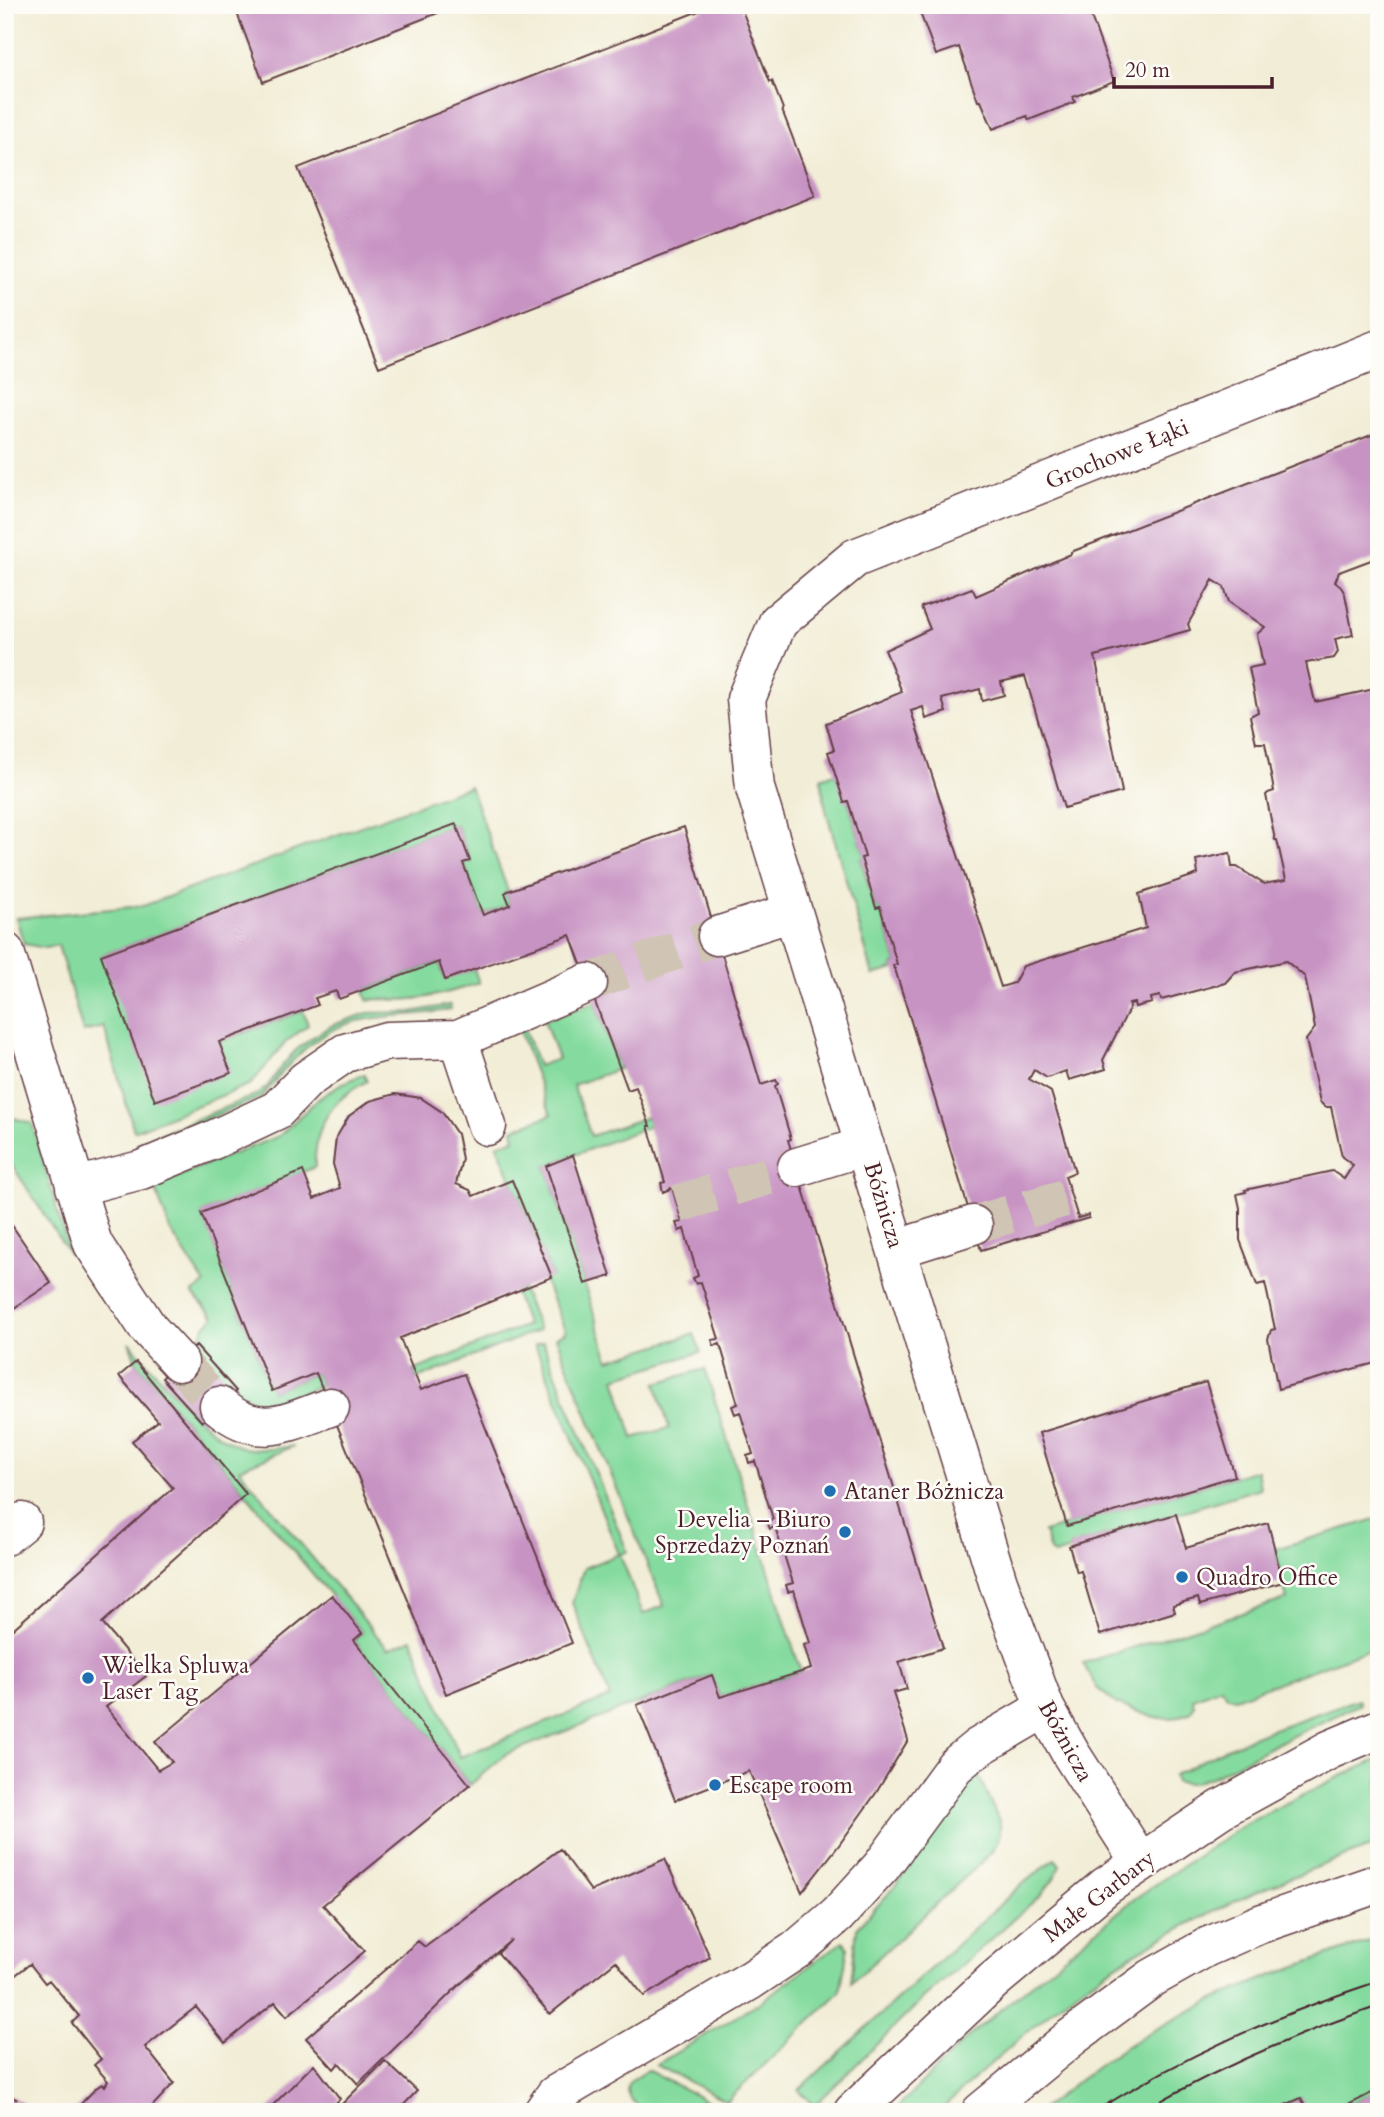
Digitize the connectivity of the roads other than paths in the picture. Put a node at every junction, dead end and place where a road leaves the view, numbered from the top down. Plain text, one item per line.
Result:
1 (1379, 349) edge
2 (855, 558) joint
3 (793, 912) junction
4 (717, 936) tunnel mouth
5 (5, 952) edge
6 (588, 983) tunnel mouth
7 (458, 1039) junction
8 (487, 1126) dead end
9 (865, 1146) junction
10 (797, 1167) tunnel mouth
11 (75, 1187) junction
12 (972, 1225) tunnel mouth
13 (897, 1249) junction
14 (179, 1362) tunnel mouth
15 (219, 1406) tunnel mouth
16 (330, 1407) dead end
17 (1045, 1708) junction
18 (1379, 1729) edge
19 (1140, 1862) junction
20 (1379, 1883) edge
21 (543, 2112) edge
22 (853, 2112) edge
23 (981, 2112) edge

1 - 2 street, Grochowe Łąki
2 - 3 street, Bóżnicza
3 - 4 street
3 - 9 street, Bóżnicza
5 - 11 street
6 - 7 street
7 - 8 street
7 - 11 street
9 - 10 street
9 - 13 street, Bóżnicza
11 - 14 street
12 - 13 street
13 - 17 street, Bóżnicza
15 - 16 street
17 - 19 street, Bóżnicza
17 - 21 street
18 - 19 street, Małe Garbary
19 - 22 street, Małe Garbary
20 - 23 street

